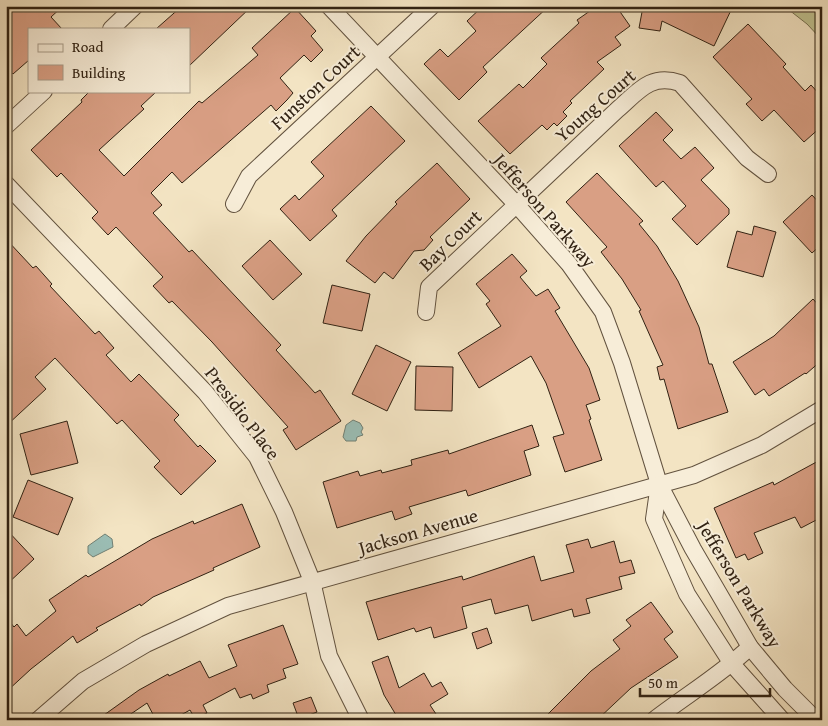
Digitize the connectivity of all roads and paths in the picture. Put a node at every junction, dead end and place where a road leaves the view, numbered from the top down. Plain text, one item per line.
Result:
1 (135, 6) edge
2 (329, 6) edge
3 (432, 6) edge
4 (112, 28) edge
5 (377, 56) junction
6 (43, 92) edge
7 (6, 126) edge
8 (768, 174) dead end
9 (6, 184) edge
10 (234, 204) dead end
11 (516, 204) junction
12 (426, 312) dead end
13 (822, 408) edge
14 (659, 484) junction
15 (312, 581) junction
16 (750, 647) junction
17 (732, 664) junction
18 (38, 720) edge
19 (361, 720) edge
20 (654, 720) edge
21 (782, 720) edge
22 (816, 720) edge

1 - 4 street
2 - 5 street, Jefferson Parkway
3 - 5 street, Funston Court
5 - 10 street, Funston Court
5 - 11 street, Jefferson Parkway
6 - 7 street
8 - 11 street, Young Court
9 - 15 street, Presidio Place
11 - 12 street, Bay Court
11 - 14 street, Jefferson Parkway
13 - 14 street, Jackson Avenue
14 - 15 street, Jackson Avenue
14 - 16 street, Jefferson Parkway
14 - 17 street, Jefferson Parkway
15 - 18 street, Jackson Avenue
15 - 19 street, Presidio Place
16 - 17 street
16 - 22 street, Jefferson Parkway
17 - 20 street
17 - 21 street, Jefferson Parkway

